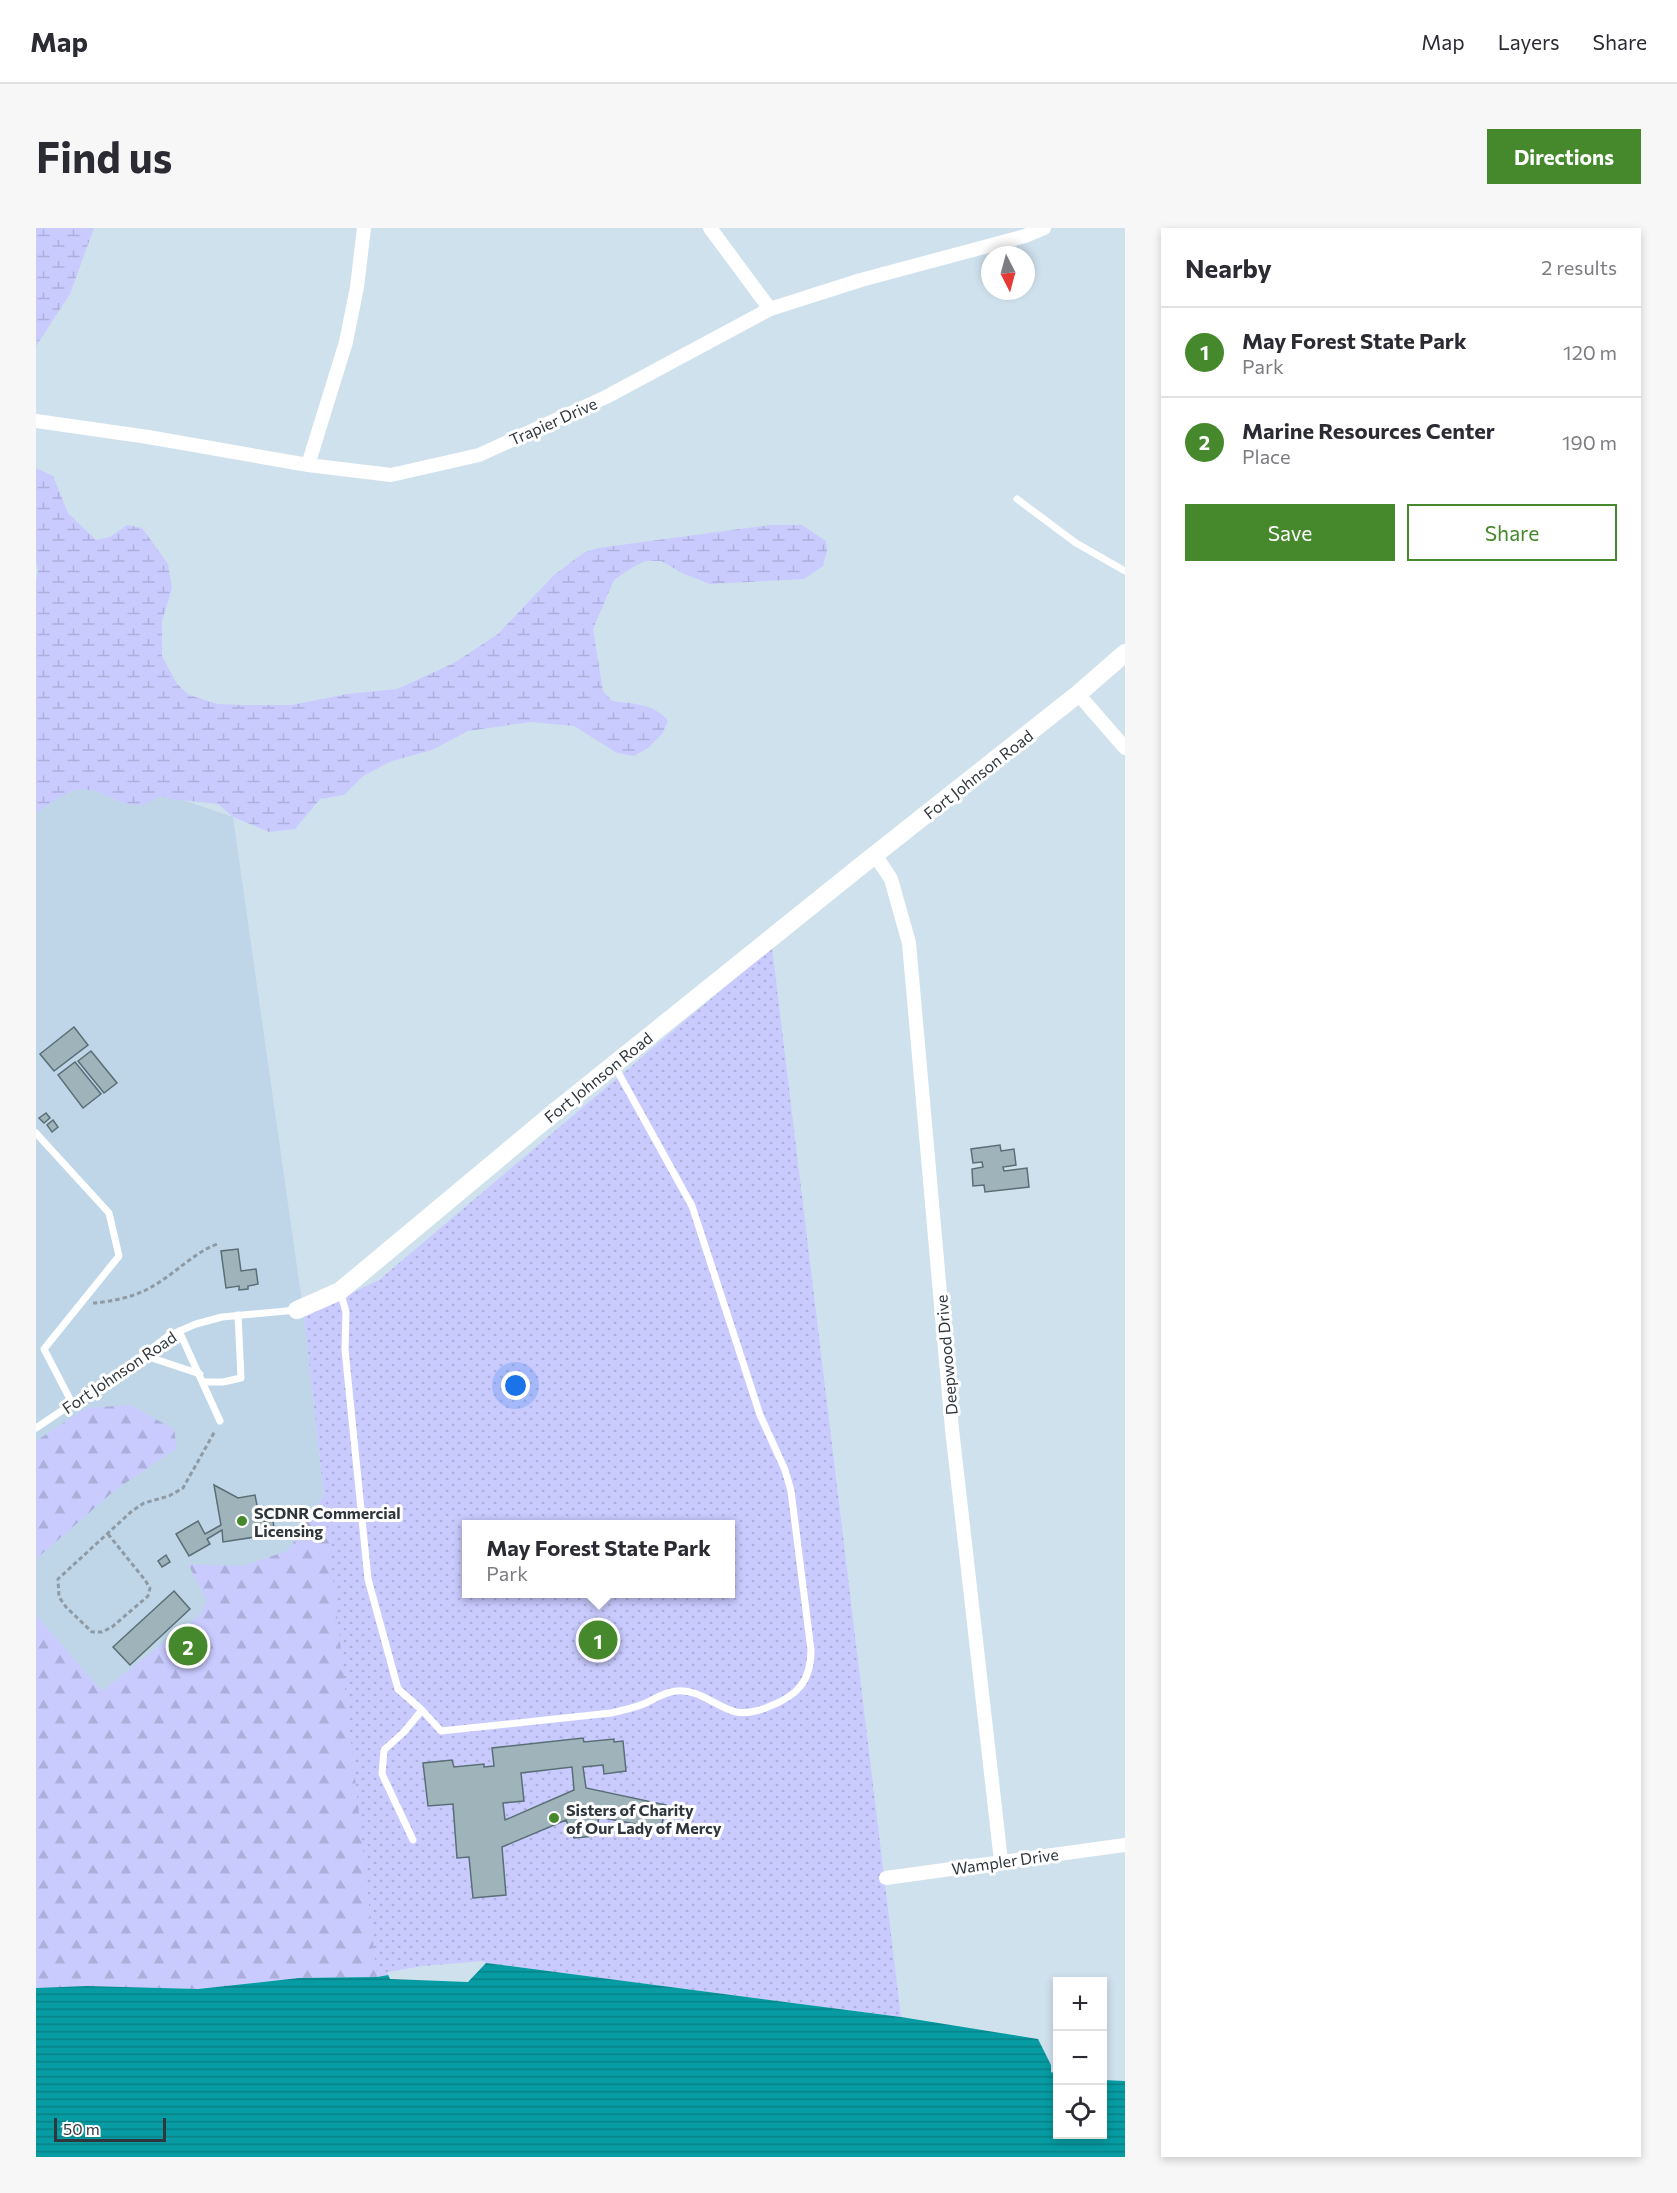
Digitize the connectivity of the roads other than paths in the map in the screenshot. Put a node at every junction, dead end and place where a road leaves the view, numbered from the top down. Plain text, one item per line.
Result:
1 (364, 228) edge
2 (710, 228) edge
3 (1044, 228) edge
4 (770, 309) junction
5 (36, 422) edge
6 (308, 465) junction
7 (1017, 499) dead end
8 (1125, 571) edge
9 (1125, 653) edge
10 (1078, 694) junction
11 (1125, 748) edge
12 (875, 855) junction
13 (614, 1065) junction
14 (36, 1133) edge
15 (340, 1291) junction
16 (297, 1310) joint
17 (238, 1315) junction
18 (179, 1331) junction
19 (143, 1356) junction
20 (200, 1374) junction
21 (204, 1382) junction
22 (72, 1403) junction
23 (220, 1421) road end
24 (36, 1428) edge
25 (422, 1710) junction
26 (413, 1840) dead end
27 (1125, 1845) edge
28 (1001, 1861) junction
29 (886, 1878) dead end

1 - 6 street
2 - 4 street
3 - 4 street, Trapier Drive
4 - 6 street, Trapier Drive
5 - 6 street, Trapier Drive
7 - 8 lane
9 - 10 street, Fort Johnson Road
10 - 11 street
10 - 12 street, Fort Johnson Road
12 - 13 street, Fort Johnson Road
12 - 28 street, Deepwood Drive
13 - 15 street, Fort Johnson Road
13 - 25 lane
14 - 22 lane
15 - 16 street, Fort Johnson Road
15 - 25 lane
16 - 17 lane, Fort Johnson Road
17 - 18 lane, Fort Johnson Road
17 - 21 lane
18 - 19 lane, Fort Johnson Road
18 - 20 lane
19 - 20 lane
19 - 22 lane, Fort Johnson Road
20 - 21 lane
21 - 23 lane
22 - 24 lane, Fort Johnson Road
25 - 26 lane
27 - 28 street, Wampler Drive
28 - 29 street, Wampler Drive

